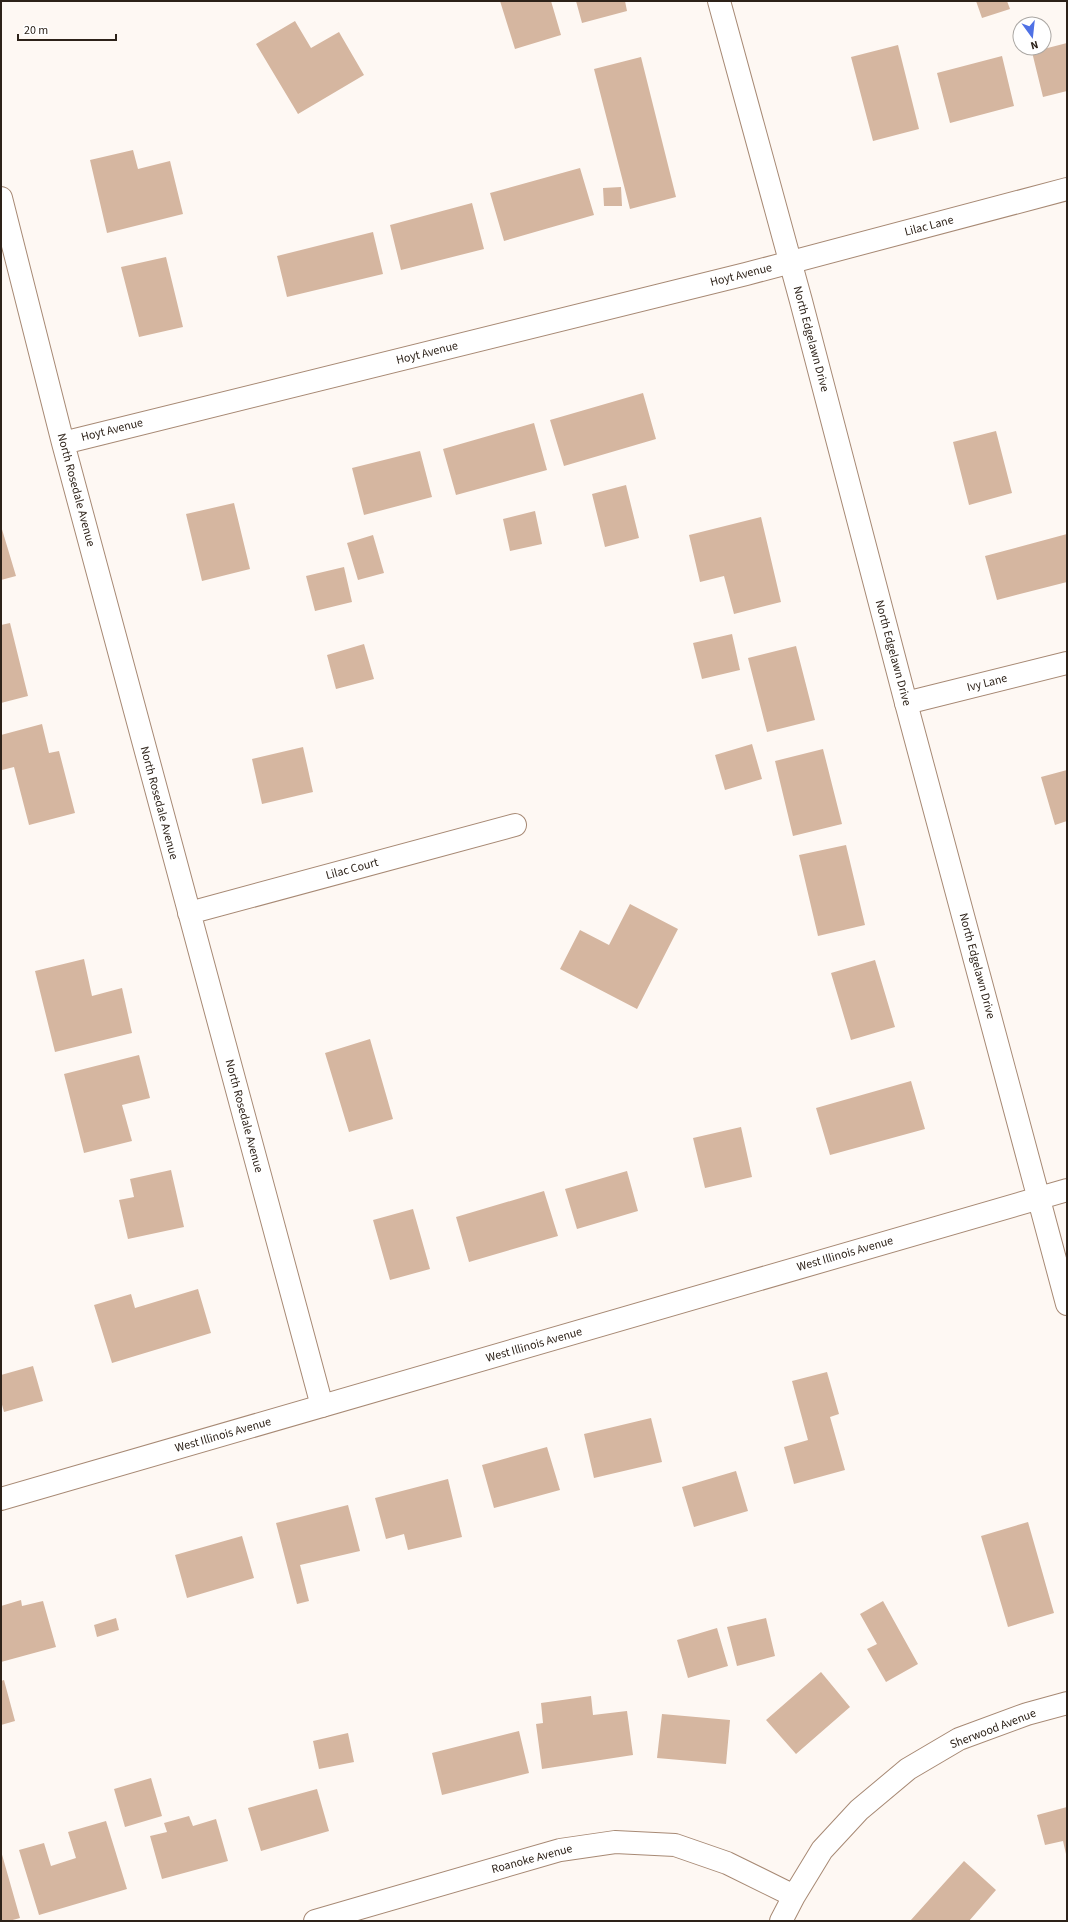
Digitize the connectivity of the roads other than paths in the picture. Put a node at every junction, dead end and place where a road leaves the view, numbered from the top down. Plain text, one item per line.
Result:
1 (719, 1) edge
2 (1067, 189) edge
3 (1, 198) edge
4 (790, 262) junction
5 (63, 443) junction
6 (1067, 664) edge
7 (906, 704) junction
8 (515, 825) dead end
9 (189, 913) junction
10 (1067, 1190) edge
11 (1040, 1198) junction
12 (1067, 1304) edge
13 (322, 1406) junction
14 (1, 1499) edge
15 (1067, 1702) edge
16 (794, 1896) junction
17 (315, 1921) edge
18 (782, 1921) edge

1 - 4 street, North Edgelawn Drive
2 - 4 street, Lilac Lane
3 - 5 street, North Rosedale Avenue
4 - 5 street, Hoyt Avenue
4 - 7 street, North Edgelawn Drive
5 - 9 street, North Rosedale Avenue
6 - 7 street, Ivy Lane
7 - 11 street, North Edgelawn Drive
8 - 9 street, Lilac Court
9 - 13 street, North Rosedale Avenue
10 - 11 street, West Illinois Avenue
11 - 12 street, North Edgelawn Drive
11 - 13 street, West Illinois Avenue
13 - 14 street, West Illinois Avenue
15 - 16 street, Sherwood Avenue
16 - 17 street, Roanoke Avenue
16 - 18 street, Sherwood Avenue

